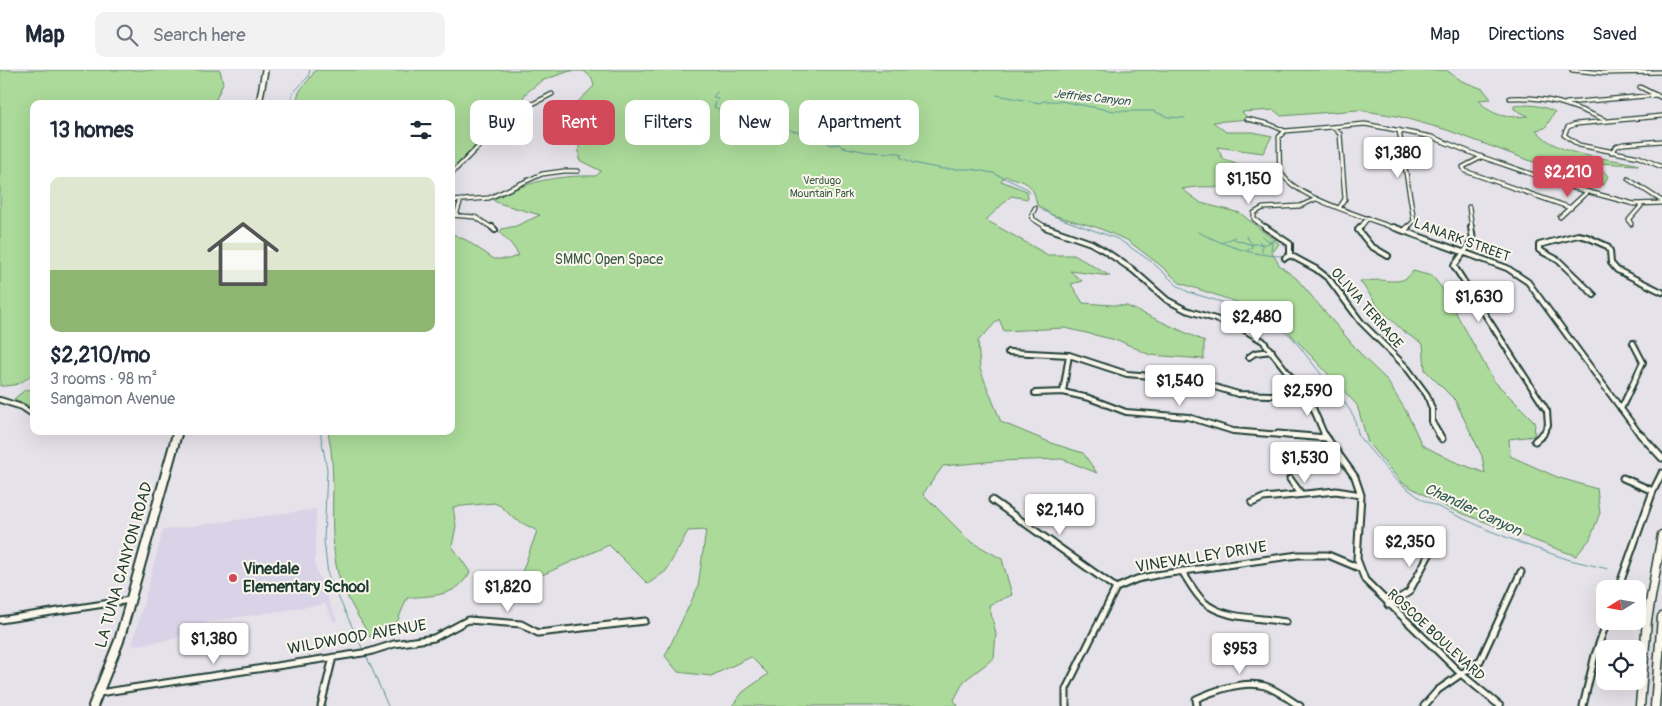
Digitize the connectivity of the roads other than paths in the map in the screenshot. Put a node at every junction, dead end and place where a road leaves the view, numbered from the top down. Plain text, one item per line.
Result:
1 (265, 70) edge
2 (1572, 70) edge
3 (1662, 72) edge
4 (1640, 87) dead end
5 (552, 94) dead end
6 (1657, 95) junction
7 (1510, 98) dead end
8 (1662, 98) edge
9 (260, 100) edge
10 (1565, 103) junction
11 (1662, 116) edge
12 (1247, 119) dead end
13 (1606, 121) junction
14 (1333, 127) junction
15 (1399, 130) junction
16 (1285, 131) junction
17 (1662, 141) edge
18 (1611, 152) junction
19 (1482, 157) junction
20 (1662, 167) edge
21 (455, 170) edge
22 (578, 171) dead end
23 (1628, 179) dead end
24 (1587, 192) junction
25 (1316, 199) junction
26 (461, 200) junction
27 (455, 201) edge
28 (1662, 202) edge
29 (1640, 204) junction
30 (1469, 207) dead end
31 (1035, 208) dead end
32 (1340, 208) junction
33 (1571, 208) junction
34 (455, 213) edge
35 (455, 215) edge
36 (1560, 217) dead end
37 (1368, 218) junction
38 (1631, 224) dead end
39 (495, 230) dead end
40 (1404, 231) junction
41 (1465, 253) junction
42 (1290, 255) junction
43 (1388, 256) dead end
44 (1285, 258) dead end
45 (1662, 292) edge
46 (1594, 295) dead end
47 (1633, 343) dead end
48 (1272, 351) junction
49 (1008, 352) dead end
50 (1069, 355) junction
51 (1249, 357) dead end
52 (1063, 392) junction
53 (1035, 393) dead end
54 (1307, 396) junction
55 (0, 400) edge
56 (1621, 409) junction
57 (30, 412) edge
58 (177, 435) edge
59 (1326, 438) junction
60 (1442, 439) dead end
61 (1535, 441) dead end
62 (1662, 458) edge
63 (1662, 473) edge
64 (1623, 478) dead end
65 (1290, 479) dead end
66 (1653, 491) junction
67 (1301, 494) junction
68 (1361, 495) junction
69 (992, 500) dead end
70 (1252, 503) dead end
71 (1662, 534) edge
72 (1438, 538) dead end
73 (1359, 568) junction
74 (1182, 572) junction
75 (1521, 572) dead end
76 (1621, 580) edge
77 (1116, 588) junction
78 (130, 600) junction
79 (1388, 605) junction
80 (1662, 617) edge
81 (0, 620) edge
82 (645, 621) dead end
83 (1286, 622) dead end
84 (1604, 630) edge
85 (333, 657) junction
86 (1460, 674) junction
87 (99, 693) junction
88 (93, 706) edge
89 (320, 706) edge
90 (1066, 706) edge
91 (1197, 706) edge
92 (1300, 706) edge
93 (1424, 706) edge
94 (1500, 706) edge
95 (1583, 706) edge
96 (1640, 706) edge
97 (1655, 706) edge

1 - 9 main road
2 - 3 street
4 - 6 street
5 - 21 street
6 - 8 street
6 - 10 street
7 - 10 street
10 - 13 street
11 - 13 street
12 - 16 street
13 - 18 street
14 - 15 street
14 - 16 street
14 - 32 street
15 - 19 street
15 - 40 street
16 - 25 street, LANARK STREET
17 - 18 street
18 - 20 street
19 - 24 street
19 - 33 street
22 - 26 street
23 - 28 street
24 - 29 street
24 - 33 street
25 - 32 street, LANARK STREET
25 - 42 street
26 - 27 street
26 - 34 street
28 - 29 street
29 - 38 street
30 - 41 street
31 - 48 street
32 - 37 street, LANARK STREET
33 - 36 street
35 - 39 street
37 - 40 street, LANARK STREET
37 - 43 street
40 - 41 street, LANARK STREET
41 - 56 street, LANARK STREET
41 - 61 street
42 - 44 street
42 - 60 street, OLIVIA TERRACE
45 - 46 street
47 - 56 street
48 - 51 street
48 - 54 street
49 - 50 street
50 - 52 street
50 - 54 street
52 - 53 street
52 - 59 street
54 - 59 street
55 - 57 street
56 - 62 street, LANARK STREET
58 - 78 main road, LA TUNA CANYON ROAD
59 - 68 street
63 - 66 street
64 - 66 street
65 - 67 street
66 - 76 street
67 - 68 street
67 - 70 street
68 - 73 street
69 - 77 street
71 - 96 main road
72 - 79 street
73 - 74 street, VINEVALLEY DRIVE
73 - 79 street, ROSCOE BOULEVARD
74 - 77 street, VINEVALLEY DRIVE
74 - 83 street
75 - 86 street
77 - 90 street
78 - 81 street
78 - 87 main road, LA TUNA CANYON ROAD
79 - 86 street, ROSCOE BOULEVARD
80 - 97 main road
82 - 85 street, WILDWOOD AVENUE
84 - 95 street
85 - 87 street, WILDWOOD AVENUE
85 - 89 street
86 - 93 street
86 - 94 street, ROSCOE BOULEVARD
87 - 88 main road, LA TUNA CANYON ROAD
91 - 92 street

